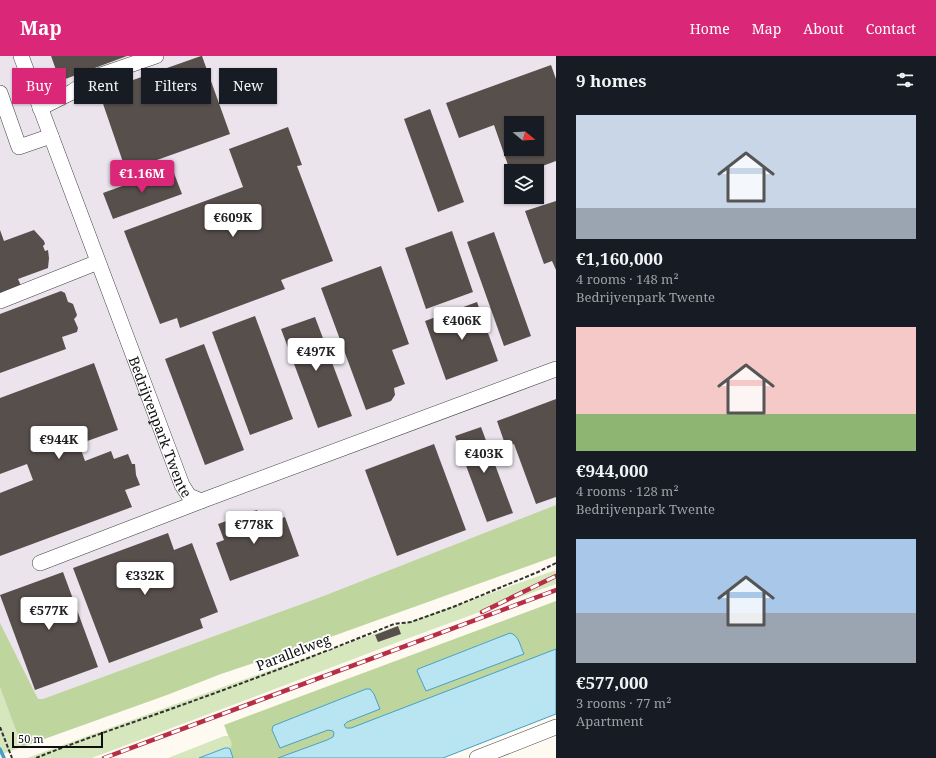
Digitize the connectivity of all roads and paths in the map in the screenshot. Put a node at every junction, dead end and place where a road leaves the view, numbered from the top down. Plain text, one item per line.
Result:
1 (21, 56) edge
2 (156, 56) edge
3 (0, 93) edge
4 (40, 108) junction
5 (51, 136) junction
6 (98, 262) junction
7 (0, 301) edge
8 (556, 369) edge
9 (201, 501) junction
10 (40, 563) dead end
11 (556, 563) edge
12 (0, 727) edge
13 (556, 727) edge
14 (12, 758) edge
15 (36, 758) edge
16 (477, 758) edge

1 - 4 street, Bedrijvenpark Twente
2 - 4 street
3 - 5 street
4 - 5 street, Bedrijvenpark Twente
5 - 6 street, Bedrijvenpark Twente
6 - 7 street
6 - 9 street, Bedrijvenpark Twente
8 - 9 street, Bedrijvenpark Twente
9 - 10 street
11 - 15 path, Parallelweg
12 - 14 path
13 - 16 street

